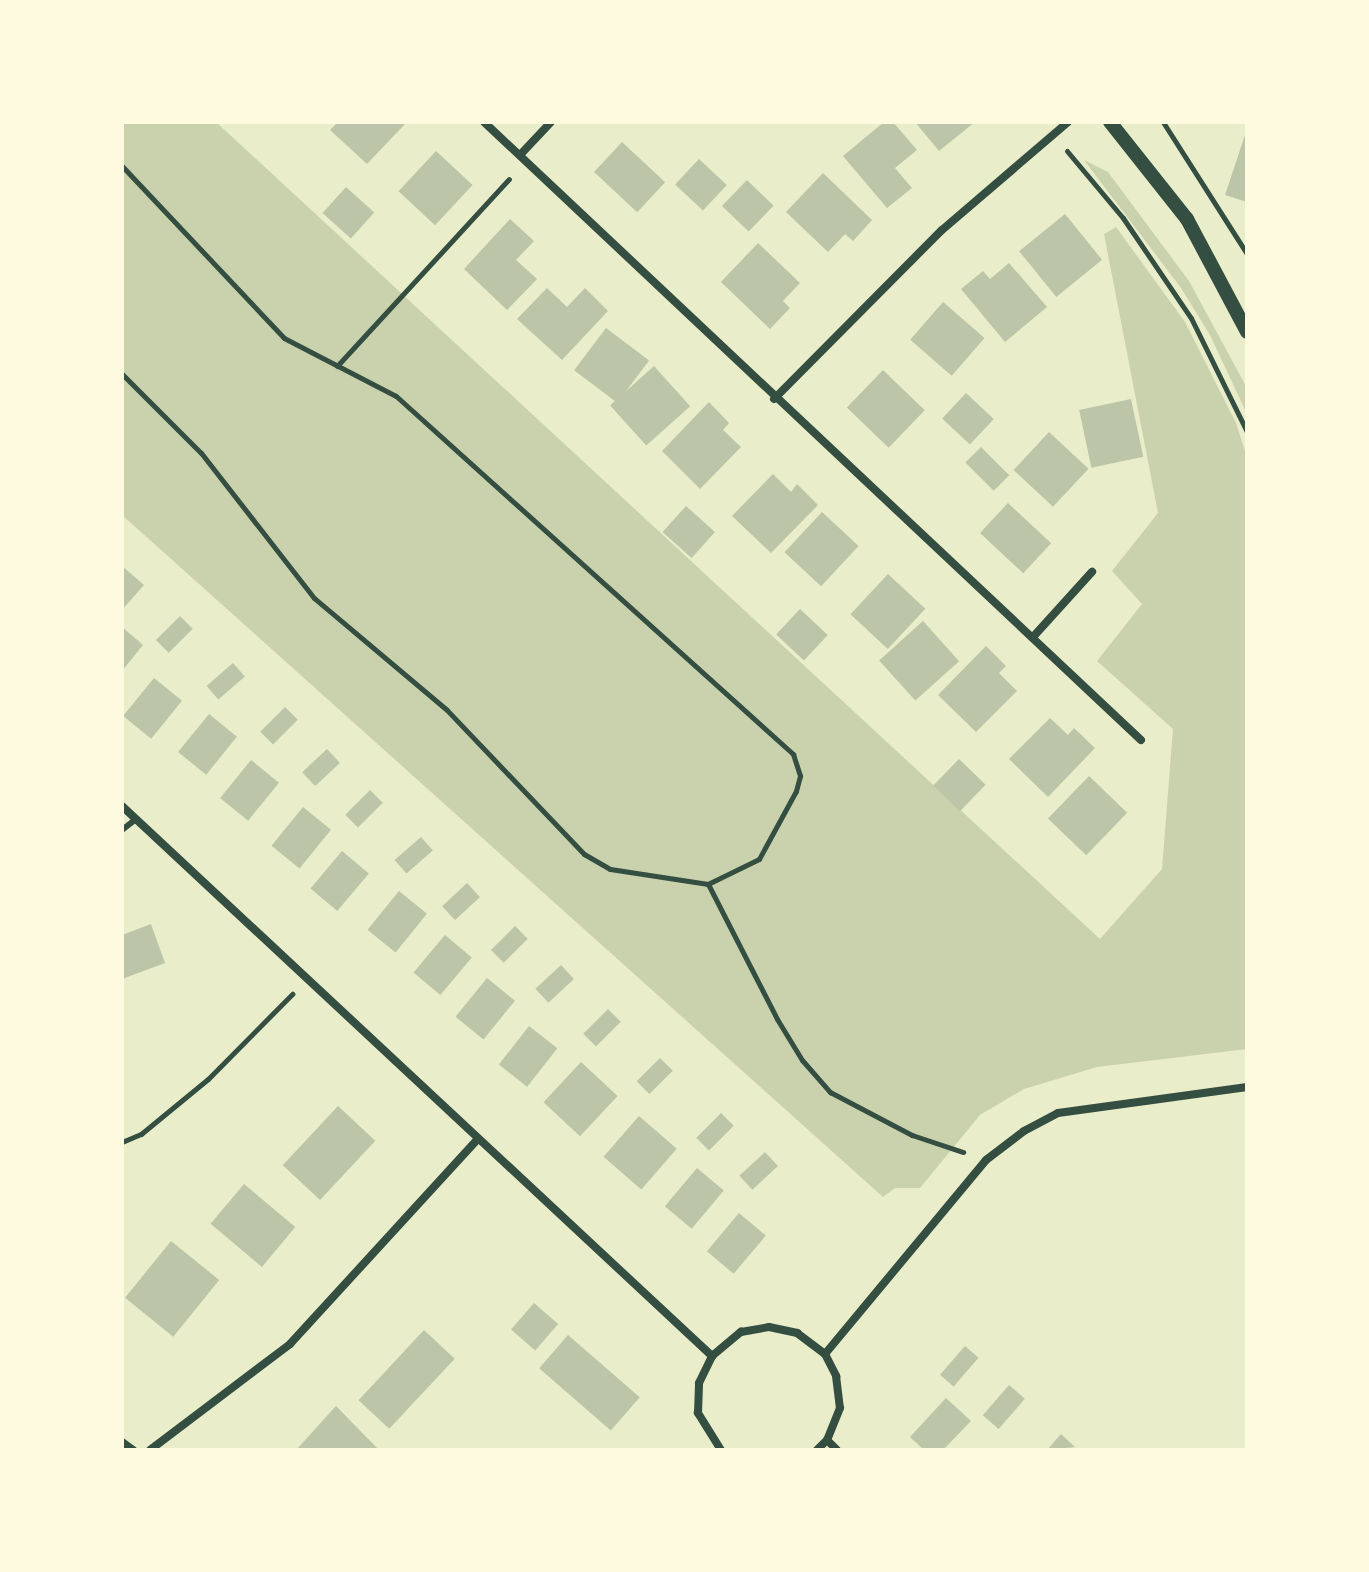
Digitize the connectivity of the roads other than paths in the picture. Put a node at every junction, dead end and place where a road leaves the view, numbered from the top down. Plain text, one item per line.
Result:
1 (484, 122) edge
2 (551, 122) edge
3 (1068, 122) edge
4 (1110, 122) edge
5 (523, 158) junction
6 (1247, 332) edge
7 (774, 399) junction
8 (1092, 572) dead end
9 (1033, 637) junction
10 (1141, 740) dead end
11 (122, 806) edge
12 (136, 819) junction
13 (122, 830) edge
14 (1247, 1087) edge
15 (478, 1139) junction
16 (825, 1354) junction
17 (712, 1356) junction
18 (827, 1440) junction
19 (122, 1442) edge
20 (133, 1450) edge
21 (150, 1450) edge
22 (721, 1450) edge
23 (817, 1450) edge
24 (837, 1450) edge

1 - 5 street
2 - 5 street
3 - 7 street
4 - 6 street
5 - 7 street
7 - 9 street
8 - 9 street
9 - 10 street
11 - 12 street
12 - 13 lane
12 - 15 street
14 - 16 street
15 - 17 street
15 - 21 street
16 - 17 street
16 - 18 street
17 - 22 street
18 - 23 street
18 - 24 street
19 - 20 street

